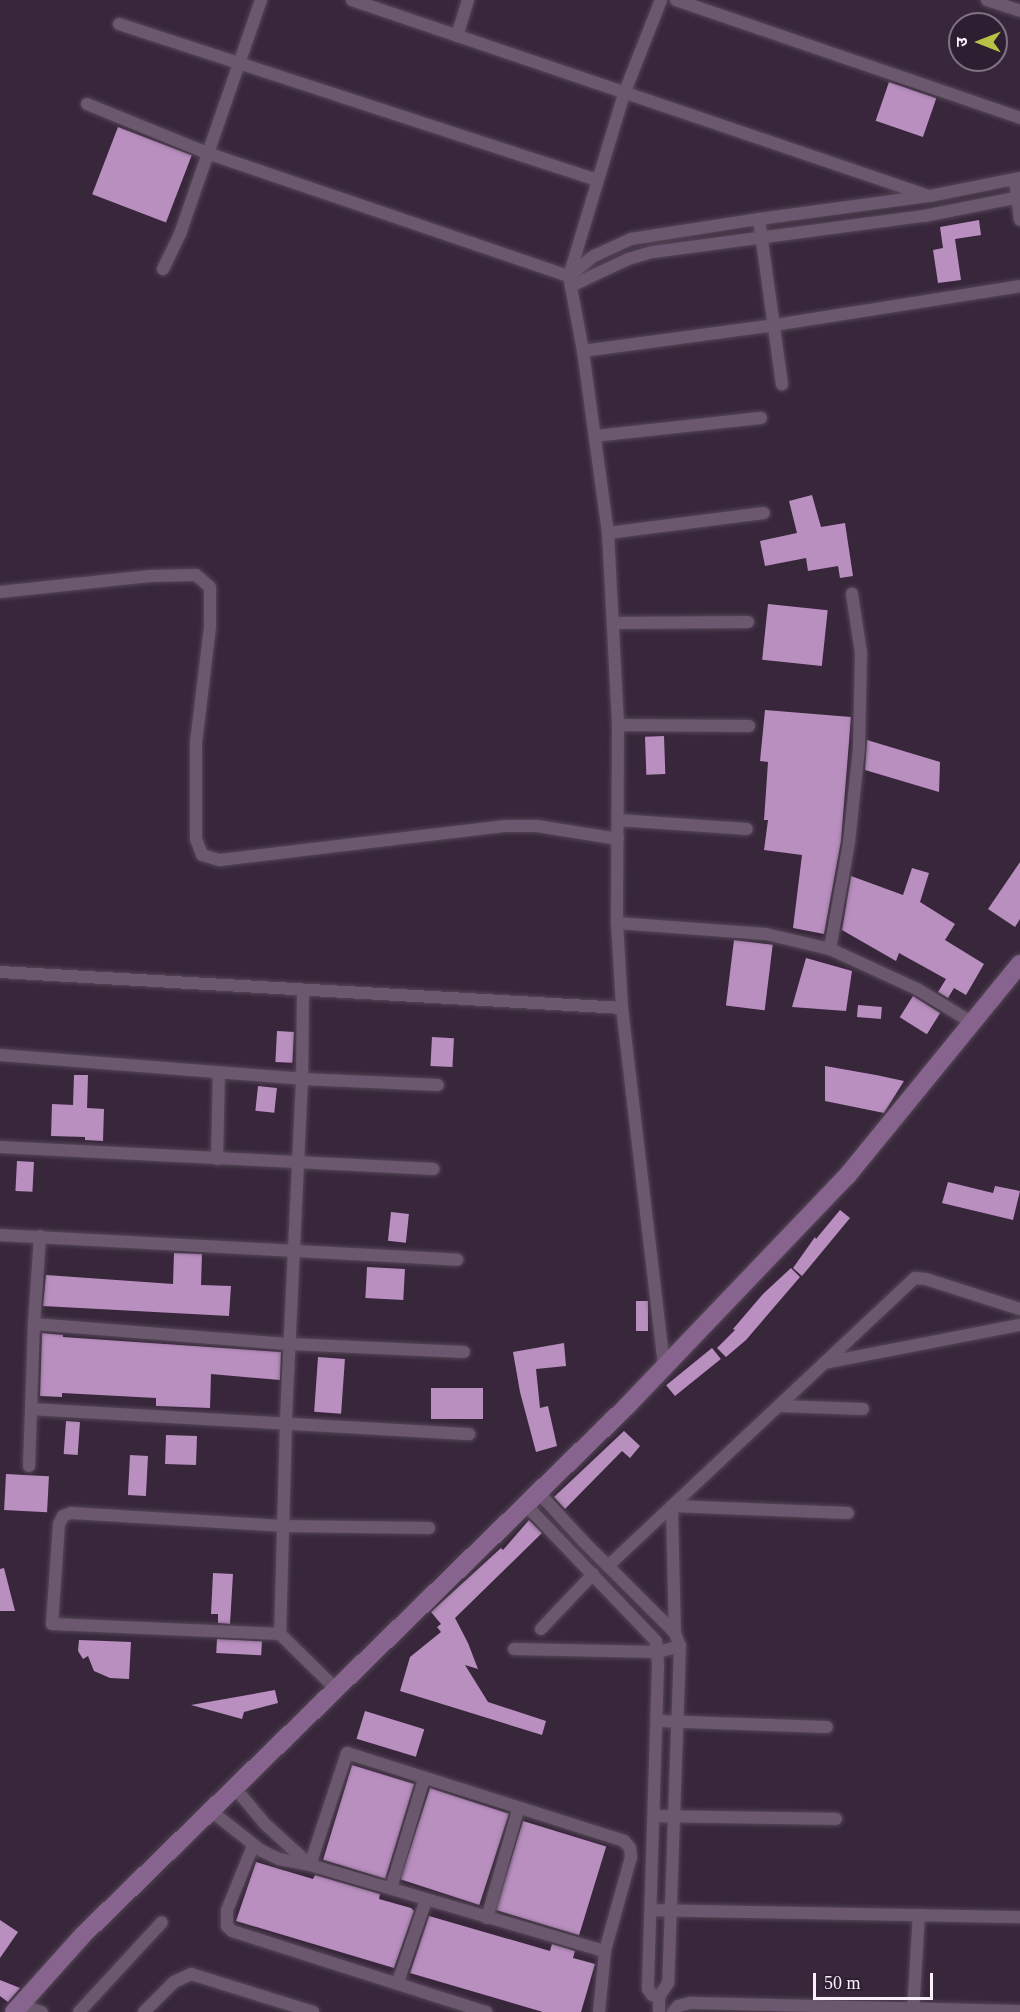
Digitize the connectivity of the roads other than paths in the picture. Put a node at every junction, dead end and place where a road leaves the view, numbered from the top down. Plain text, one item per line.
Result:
1 (261, 0) edge
2 (352, 0) edge
3 (468, 0) edge
4 (662, 0) edge
5 (676, 0) edge
6 (987, 0) edge
7 (1020, 11) edge
8 (119, 24) dead end
9 (456, 36) junction
10 (240, 65) junction
11 (624, 94) junction
12 (87, 104) dead end
13 (1020, 118) edge
14 (207, 153) junction
15 (1018, 179) edge
16 (597, 180) junction
17 (930, 196) junction
18 (1019, 198) edge
19 (759, 219) junction
20 (1020, 220) edge
21 (762, 237) junction
22 (163, 269) dead end
23 (570, 281) junction
24 (1020, 286) edge
25 (775, 325) junction
26 (584, 351) junction
27 (782, 384) dead end
28 (761, 418) dead end
29 (595, 436) junction
30 (764, 513) dead end
31 (608, 534) junction
32 (0, 592) edge
33 (852, 594) dead end
34 (748, 622) dead end
35 (614, 624) junction
36 (618, 724) junction
37 (749, 726) dead end
38 (618, 820) junction
39 (747, 829) dead end
40 (618, 839) junction
41 (616, 923) junction
42 (830, 949) junction
43 (1020, 964) edge
44 (0, 972) edge
45 (303, 990) junction
46 (622, 1008) junction
47 (974, 1023) junction
48 (0, 1055) edge
49 (219, 1073) junction
50 (302, 1079) junction
51 (438, 1086) dead end
52 (0, 1147) edge
53 (217, 1160) junction
54 (300, 1164) junction
55 (433, 1169) dead end
56 (0, 1235) edge
57 (40, 1236) junction
58 (294, 1252) junction
59 (457, 1260) dead end
60 (1020, 1309) edge
61 (34, 1324) junction
62 (1020, 1325) edge
63 (290, 1344) junction
64 (464, 1352) dead end
65 (823, 1363) junction
66 (664, 1364) junction
67 (779, 1406) junction
68 (32, 1408) junction
69 (863, 1409) dead end
70 (286, 1423) junction
71 (470, 1434) dead end
72 (29, 1466) dead end
73 (532, 1498) junction
74 (672, 1506) junction
75 (848, 1513) dead end
76 (282, 1526) junction
77 (429, 1528) dead end
78 (608, 1566) junction
79 (593, 1574) junction
80 (619, 1578) junction
81 (607, 1589) junction
82 (540, 1629) dead end
83 (675, 1633) junction
84 (280, 1634) junction
85 (680, 1646) junction
86 (514, 1648) dead end
87 (658, 1652) junction
88 (336, 1689) junction
89 (657, 1721) junction
90 (677, 1721) junction
91 (827, 1727) dead end
92 (424, 1779) junction
93 (235, 1788) junction
94 (518, 1810) junction
95 (212, 1811) junction
96 (654, 1816) junction
97 (674, 1816) junction
98 (836, 1819) dead end
99 (253, 1846) junction
100 (310, 1865) junction
101 (391, 1888) junction
102 (426, 1900) junction
103 (651, 1910) junction
104 (670, 1911) junction
105 (919, 1915) junction
106 (487, 1917) junction
107 (1020, 1917) edge
108 (162, 1922) dead end
109 (605, 1951) junction
110 (398, 1982) junction
111 (659, 1997) junction
112 (17, 2008) edge
113 (913, 2010) edge
114 (991, 2011) edge
115 (1020, 2011) edge
116 (42, 2012) edge
117 (80, 2012) edge
118 (144, 2012) edge
119 (313, 2012) edge
120 (486, 2012) edge
121 (600, 2012) edge
122 (659, 2012) edge
123 (673, 2012) edge

1 - 10 street
2 - 9 street
3 - 9 street
4 - 11 street
5 - 13 street
6 - 7 street
8 - 10 street
9 - 11 street
10 - 14 street
10 - 16 street
11 - 16 street
11 - 17 street
12 - 14 street
14 - 22 street
14 - 23 street
15 - 17 street
15 - 18 street
16 - 23 street
17 - 19 street
18 - 20 street
18 - 21 street
19 - 21 street
19 - 23 street
21 - 23 street
21 - 25 street
23 - 26 street
24 - 25 street
25 - 26 street
25 - 27 street
26 - 29 street
28 - 29 street
29 - 31 street
30 - 31 street
31 - 35 street
32 - 40 street
33 - 42 street
34 - 35 street
35 - 36 street
36 - 37 street
36 - 38 street
38 - 39 street
38 - 40 street
40 - 41 street
41 - 42 street
41 - 46 street
42 - 47 street
43 - 47 main road
44 - 45 street
45 - 46 street
45 - 50 street
46 - 66 street
47 - 66 main road
48 - 49 street
49 - 50 street
49 - 53 street
50 - 51 street
50 - 54 street
52 - 53 street
53 - 54 street
54 - 55 street
54 - 58 street
56 - 57 street
57 - 58 street
57 - 61 street
58 - 59 street
58 - 63 street
60 - 65 street
61 - 63 street
61 - 68 street
62 - 65 street
63 - 64 street
63 - 70 street
65 - 67 street
66 - 73 main road
67 - 69 street
67 - 74 street
68 - 70 street
68 - 72 street
70 - 71 street
70 - 76 street
73 - 78 street
73 - 79 street
73 - 88 main road
74 - 75 street
74 - 78 street
74 - 83 street
76 - 77 street
76 - 84 street
76 - 84 street
78 - 80 street
79 - 81 street
79 - 82 street
80 - 81 street
80 - 83 street
81 - 87 street
83 - 85 street
84 - 88 street
85 - 87 street
85 - 90 street
86 - 87 street
87 - 89 street
88 - 93 main road
89 - 90 street
89 - 96 street
90 - 91 street
90 - 97 street
92 - 94 street
92 - 100 street
92 - 101 street
93 - 95 main road
93 - 100 street
94 - 106 street
94 - 109 street
95 - 99 street
95 - 112 main road
96 - 97 street
96 - 103 street
97 - 98 street
97 - 104 street
99 - 100 street
99 - 110 street
100 - 101 street
101 - 102 street
102 - 106 street
102 - 110 street
103 - 104 street
103 - 111 street
104 - 105 street
104 - 111 street
105 - 107 street
105 - 113 street
106 - 109 street
108 - 117 street
109 - 121 street
110 - 120 street
111 - 122 street
112 - 116 street
113 - 114 street
113 - 123 street
114 - 115 street
118 - 119 street

